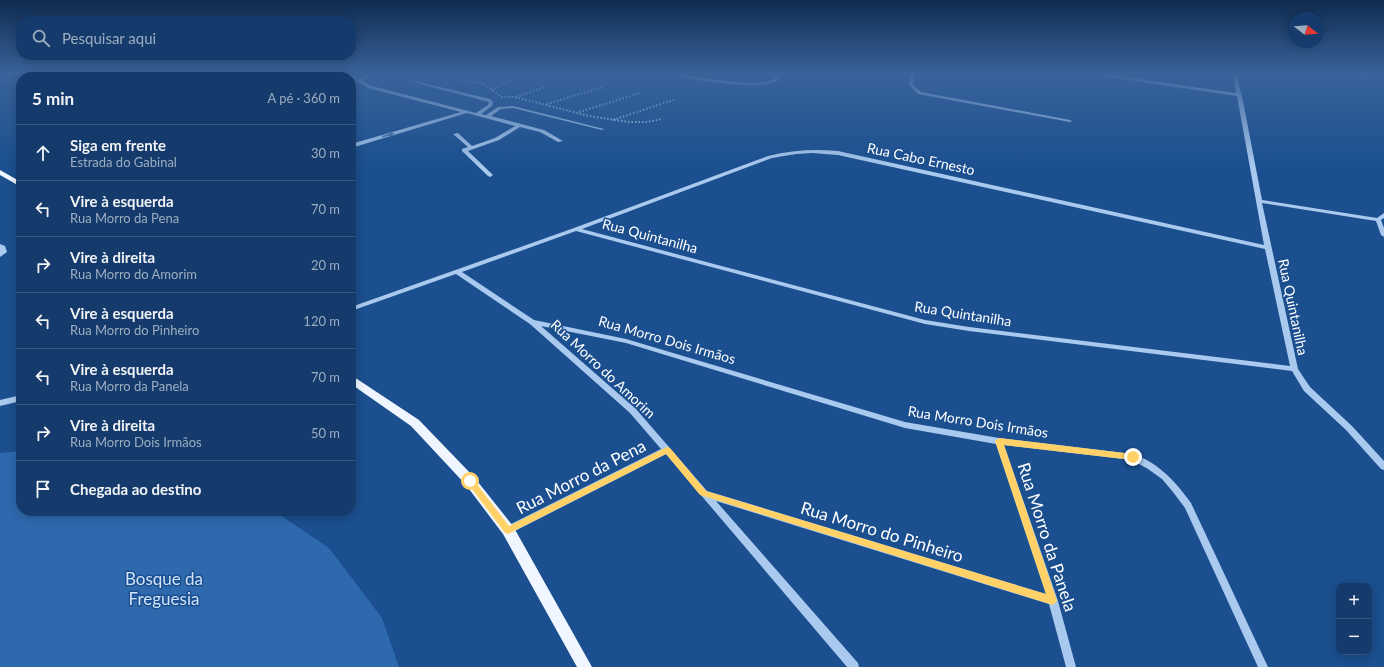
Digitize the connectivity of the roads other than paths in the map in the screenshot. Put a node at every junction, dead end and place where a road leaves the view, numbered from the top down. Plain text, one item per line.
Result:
1 (440, 105) edge
2 (490, 105) edge
3 (985, 105) edge
4 (1242, 105) edge
5 (467, 112) junction
6 (478, 114) junction
7 (487, 117) junction
8 (1070, 121) dead end
9 (520, 125) junction
10 (602, 129) dead end
11 (456, 134) dead end
12 (560, 141) dead end
13 (356, 145) edge
14 (472, 148) junction
15 (0, 172) edge
16 (490, 175) dead end
17 (16, 182) edge
18 (1260, 201) junction
19 (1384, 215) edge
20 (1378, 220) junction
21 (576, 229) junction
22 (1384, 235) edge
23 (0, 246) edge
24 (1268, 248) junction
25 (0, 255) edge
26 (458, 272) junction
27 (356, 307) edge
28 (532, 322) junction
29 (1294, 369) junction
30 (356, 383) edge
31 (16, 399) edge
32 (0, 403) edge
33 (999, 441) junction
34 (667, 450) junction
35 (1384, 467) edge
36 (703, 493) junction
37 (508, 530) junction
38 (1053, 601) junction
39 (585, 667) edge
40 (854, 667) edge
41 (1071, 667) edge
42 (1263, 667) edge

1 - 5 street
2 - 6 street
3 - 8 street
4 - 18 street, Rua Quintanilha
5 - 6 street
13 -> 5 street
6 - 7 street
7 - 9 street
7 - 10 street
9 - 12 street
9 - 14 street
11 - 14 street
14 - 16 street
15 - 17 main road
18 - 20 street
18 - 24 street, Rua Quintanilha
19 - 20 street
20 - 22 street
21 - 24 street, Rua Cabo Ernesto
21 - 26 street
21 - 29 street, Rua Quintanilha
23 - 25 street
24 - 29 street, Rua Quintanilha
26 - 27 street
26 - 28 street, Rua Morro do Amorim
28 - 33 street, Rua Morro Dois Irmãos
28 - 34 street, Rua Morro do Amorim
29 - 35 street
30 - 37 main road
31 - 32 street
33 - 38 street, Rua Morro da Panela
33 - 42 street, Rua Morro Dois Irmãos
34 - 36 street, Rua Morro do Amorim
34 - 37 street, Rua Morro da Pena
36 - 38 street, Rua Morro do Pinheiro
36 - 40 street, Rua Morro do Amorim
37 - 39 main road
38 - 41 street, Rua Morro da Panela

